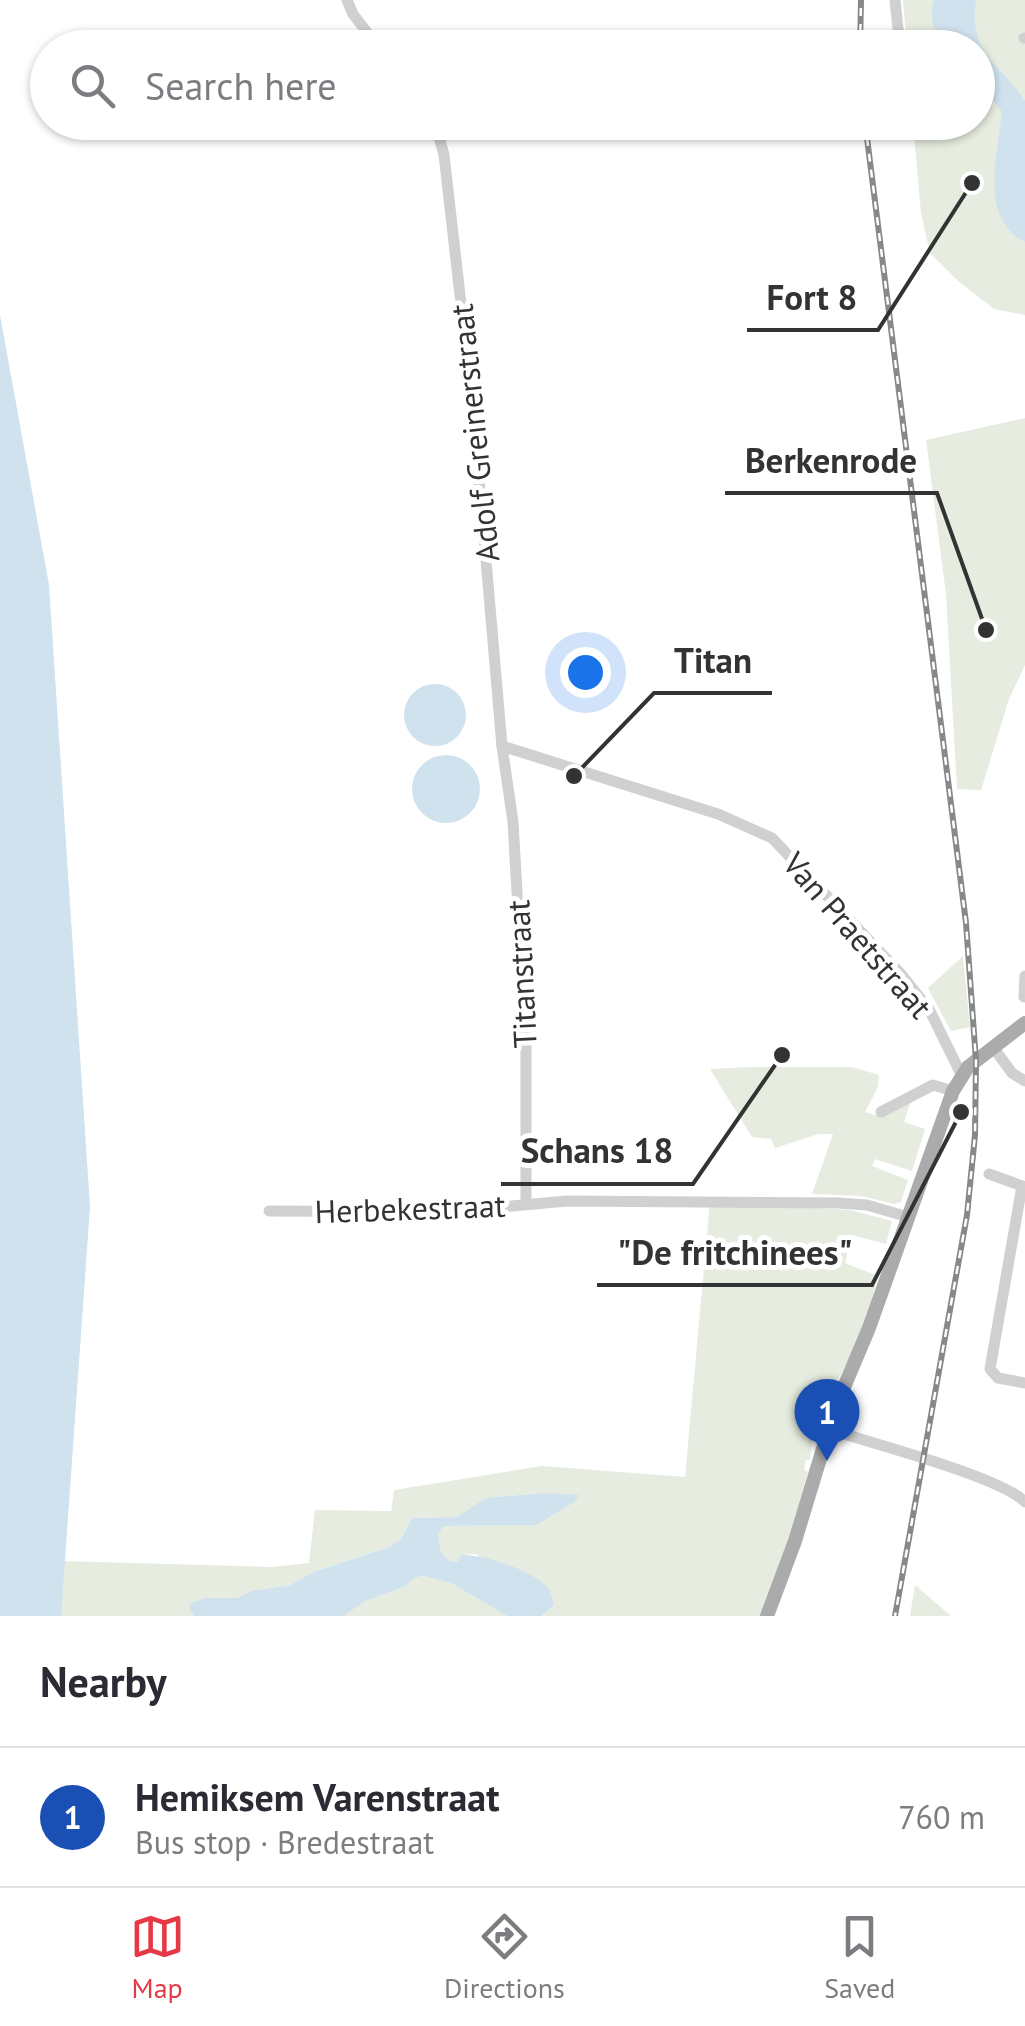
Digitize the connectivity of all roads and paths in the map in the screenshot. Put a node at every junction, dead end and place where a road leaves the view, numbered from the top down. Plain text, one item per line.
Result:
1 (347, 0) edge
2 (895, 0) edge
3 (365, 30) edge
4 (898, 30) edge
5 (440, 140) edge
6 (502, 746) junction
7 (1025, 976) edge
8 (1024, 997) edge
9 (1025, 1024) edge
10 (993, 1048) junction
11 (961, 1074) junction
12 (1025, 1081) edge
13 (953, 1091) junction
14 (880, 1112) dead end
15 (989, 1174) dead end
16 (1024, 1187) edge
17 (526, 1204) junction
18 (269, 1211) dead end
19 (908, 1217) junction
20 (869, 1328) junction
21 (1025, 1384) edge
22 (834, 1432) junction
23 (1022, 1493) edge
24 (795, 1541) junction
25 (767, 1616) edge

1 - 3 street
2 - 4 street
5 - 6 street, Adolf Greinerstraat
6 - 11 street, Van Praetstraat
6 - 17 street, Titanstraat
7 - 8 street
9 - 10 main road
10 - 11 main road
10 - 12 street
11 - 13 main road
13 - 14 street
13 - 19 main road
15 - 16 street
16 - 21 street
17 - 18 street, Herbekestraat
17 - 19 street, Herbekestraat
19 - 20 main road
20 - 22 main road
20 - 24 main road
22 - 23 street
22 - 24 main road
24 - 25 main road

